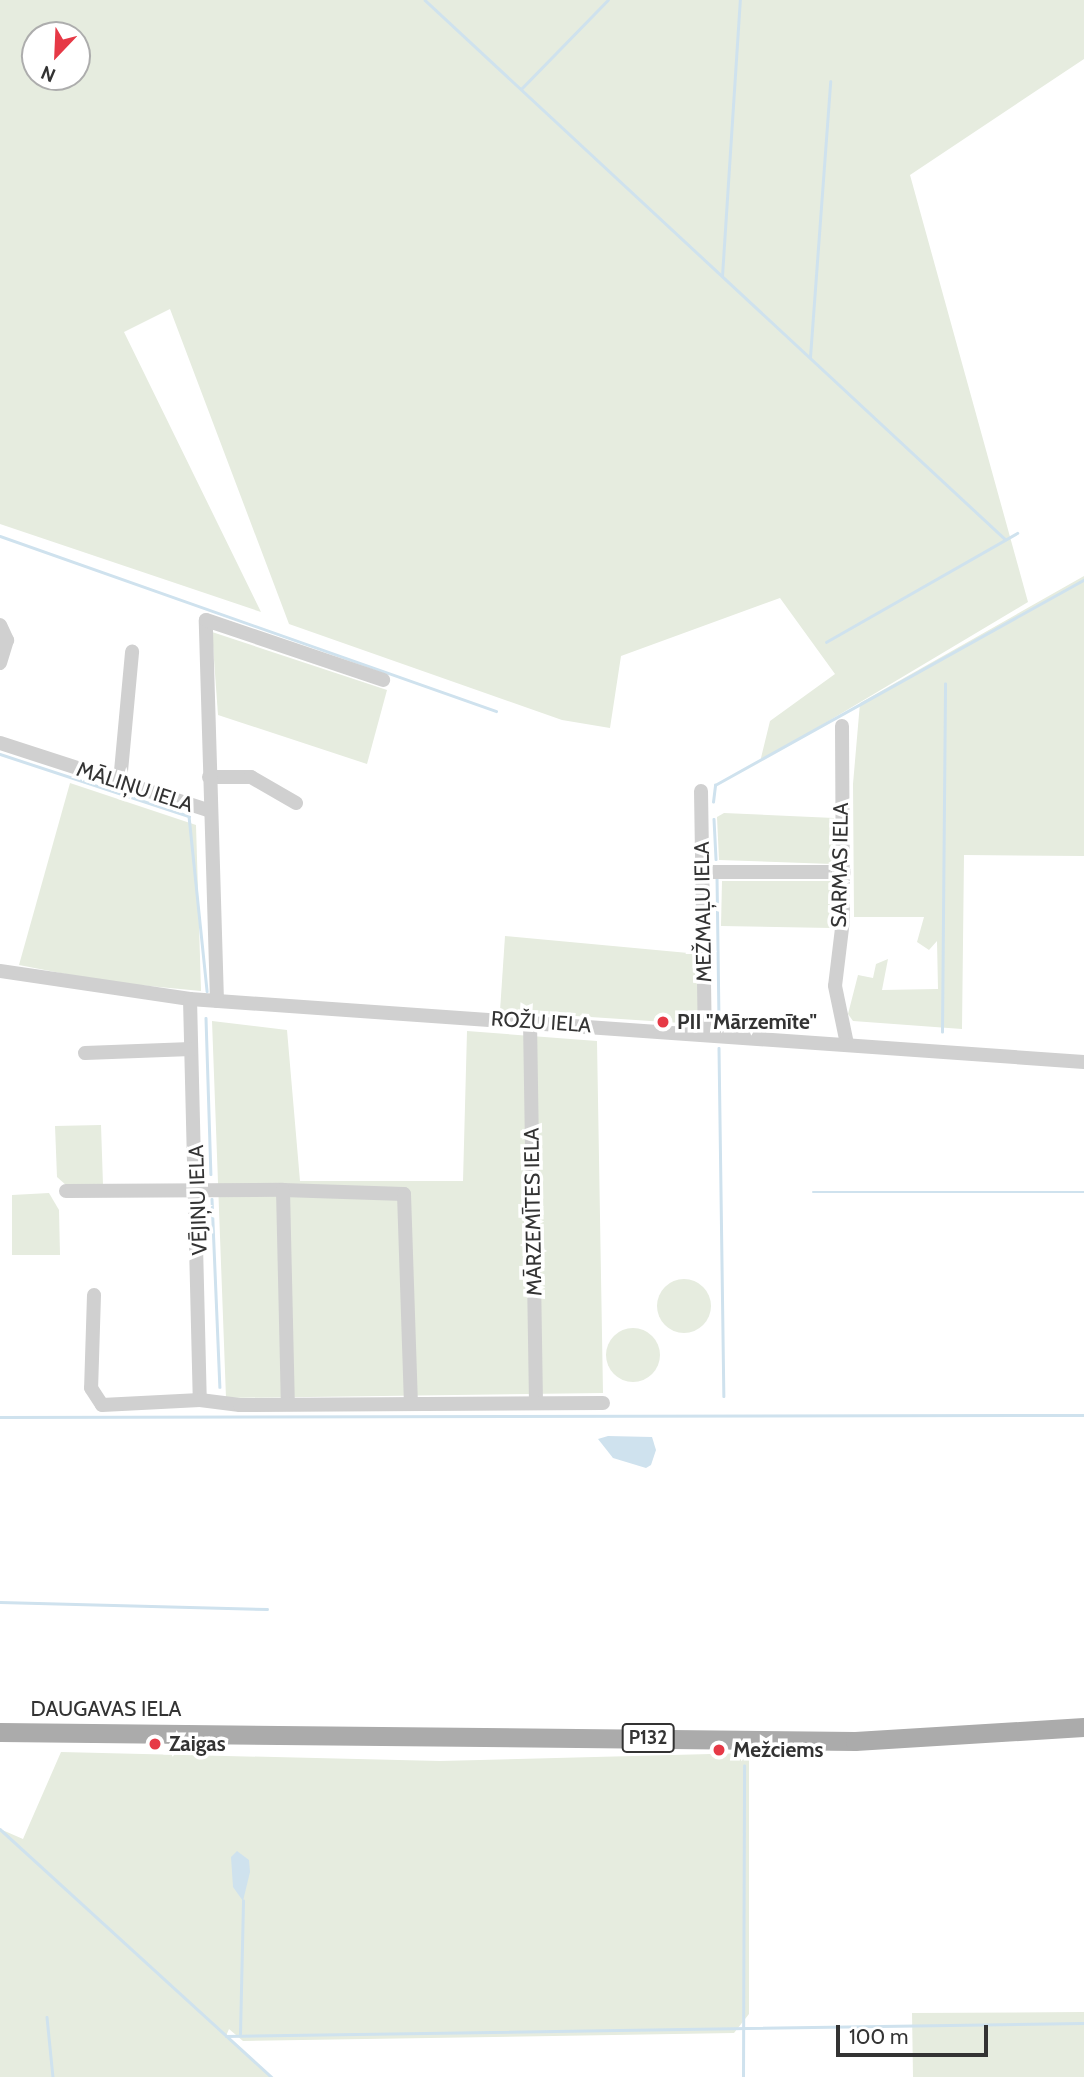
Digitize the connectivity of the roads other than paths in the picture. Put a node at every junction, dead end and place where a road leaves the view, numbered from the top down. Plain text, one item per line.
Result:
1 (0, 625) edge
2 (132, 652) dead end
3 (0, 663) edge
4 (383, 680) dead end
5 (842, 726) dead end
6 (0, 743) edge
7 (209, 777) junction
8 (120, 782) junction
9 (701, 791) dead end
10 (296, 803) dead end
11 (209, 811) junction
12 (703, 872) junction
13 (844, 872) junction
14 (0, 971) edge
15 (190, 999) junction
16 (217, 1001) junction
17 (530, 1021) junction
18 (705, 1033) junction
19 (848, 1044) junction
20 (191, 1049) junction
21 (85, 1053) dead end
22 (1084, 1062) edge
23 (197, 1188) junction
24 (283, 1190) junction
25 (66, 1192) dead end
26 (94, 1295) dead end
27 (201, 1400) junction
28 (411, 1403) junction
29 (536, 1403) junction
30 (603, 1403) dead end
31 (288, 1404) junction
32 (1084, 1727) edge
33 (0, 1732) edge

1 - 3 street
2 - 8 street
4 - 7 street
5 - 13 street, SARMAS IELA
6 - 8 street, MĀLIŅU IELA
7 - 10 street
7 - 11 street
8 - 11 street, MĀLIŅU IELA
9 - 12 street, MEŽMAĻU IELA
11 - 16 street, MĀLIŅU IELA
12 - 13 street
12 - 18 street, MEŽMAĻU IELA
13 - 19 street, SARMAS IELA
14 - 15 street, ROŽU IELA
15 - 16 street, ROŽU IELA
15 - 20 street, VĒJIŅU IELA
16 - 17 street, ROŽU IELA
17 - 18 street, ROŽU IELA
17 - 29 street, MĀRZEMĪTES IELA
18 - 19 street, ROŽU IELA
19 - 22 street, ROŽU IELA
20 - 21 street
20 - 23 street, VĒJIŅU IELA
23 - 24 street
23 - 25 street
23 - 27 street, VĒJIŅU IELA
24 - 28 street
24 - 31 street
26 - 27 street
27 - 31 street
28 - 29 street
28 - 31 street
29 - 30 street
32 - 33 main road, DAUGAVAS IELA / P132

